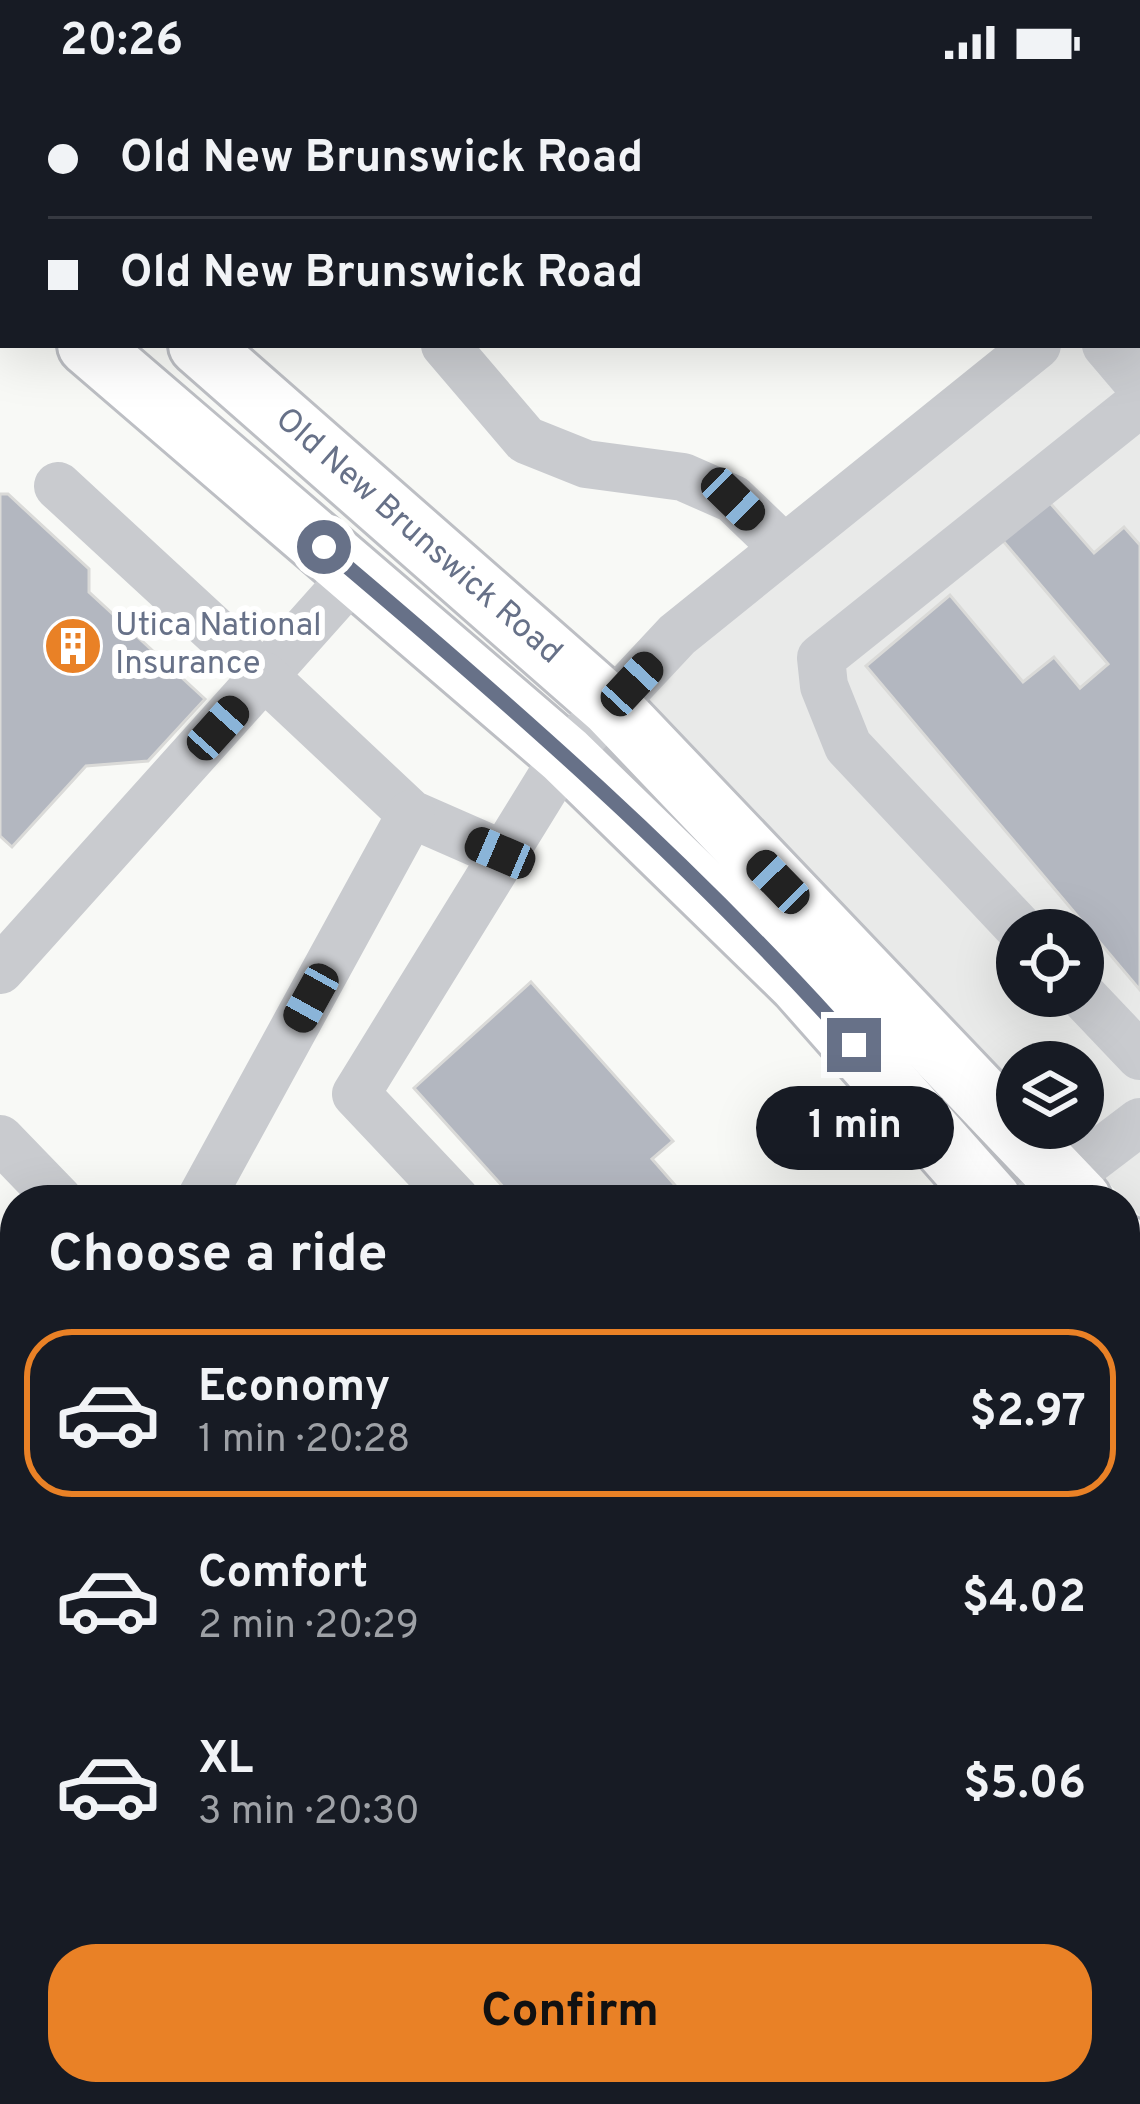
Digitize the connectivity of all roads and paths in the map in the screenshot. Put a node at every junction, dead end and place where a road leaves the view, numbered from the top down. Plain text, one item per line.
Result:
1 (92, 348) edge
2 (202, 348) edge
3 (448, 348) edge
4 (1032, 348) edge
5 (1109, 348) edge
6 (1140, 385) edge
7 (1140, 403) edge
8 (58, 486) dead end
9 (784, 548) junction
10 (356, 574) junction
11 (265, 676) junction
12 (611, 707) junction
13 (565, 755) junction
14 (411, 814) junction
15 (500, 853) junction
16 (1001, 909) edge
17 (0, 970) edge
18 (1103, 1017) edge
19 (1140, 1056) edge
20 (1140, 1122) edge
21 (0, 1139) edge
22 (44, 1185) edge
23 (208, 1185) edge
24 (442, 1185) edge
25 (979, 1185) edge
26 (1053, 1185) edge
27 (1071, 1185) edge

1 - 10 main road, Old New Brunswick Road
2 - 12 main road, Old New Brunswick Road
3 - 9 lane
4 - 9 lane
5 - 6 lane
7 - 16 lane
8 - 11 lane
9 - 12 lane
10 - 11 lane
10 - 13 main road, Old New Brunswick Road
11 - 14 lane
11 - 17 lane
12 - 13 lane
12 - 26 main road, Old New Brunswick Road
13 - 15 lane
13 - 25 main road, Old New Brunswick Road
14 - 15 lane
14 - 23 lane
15 - 24 lane
18 - 19 lane
20 - 27 lane
21 - 22 lane

